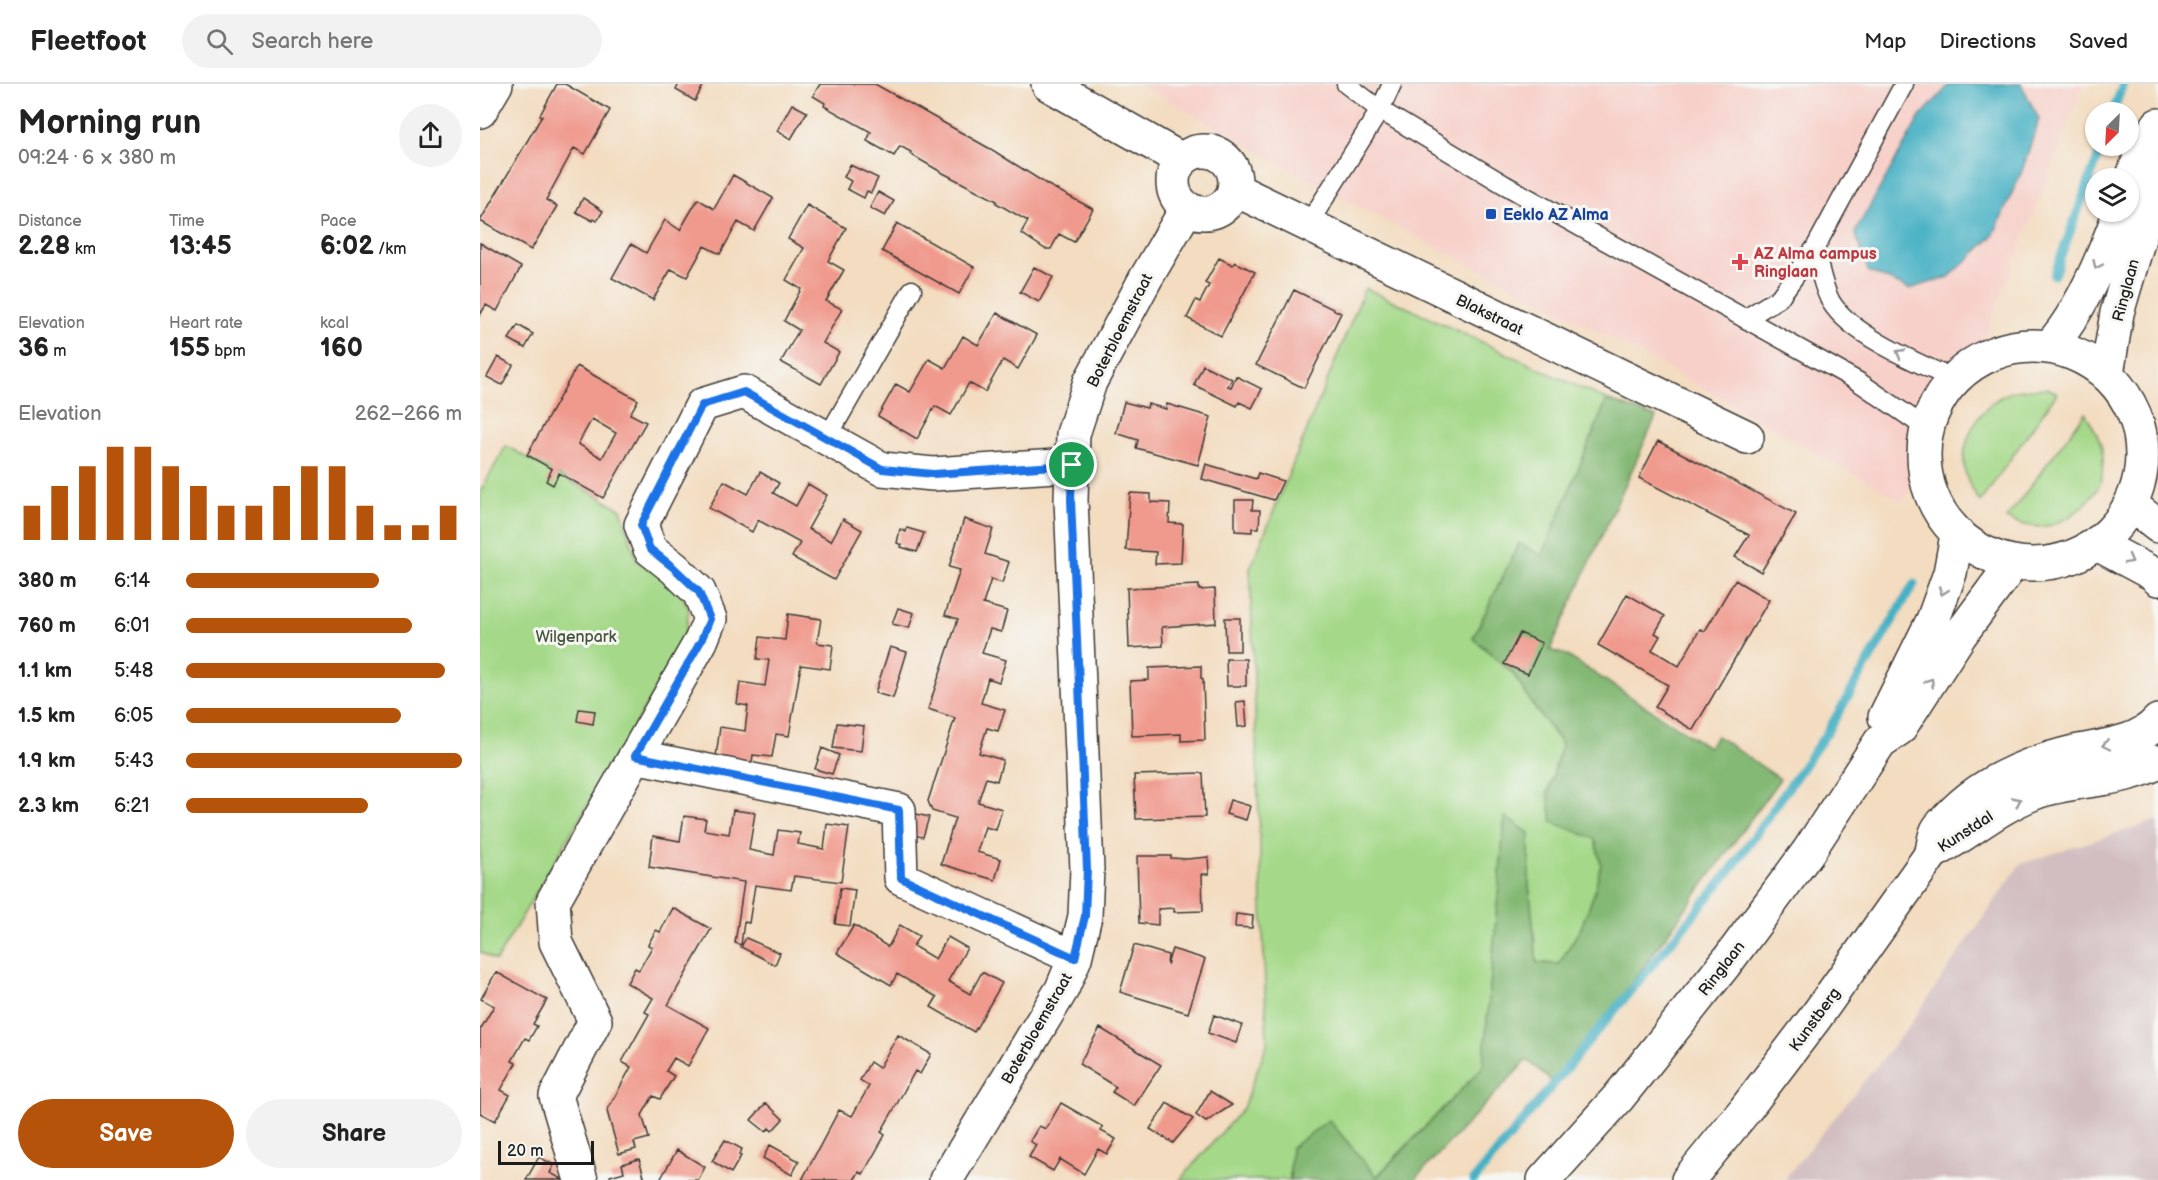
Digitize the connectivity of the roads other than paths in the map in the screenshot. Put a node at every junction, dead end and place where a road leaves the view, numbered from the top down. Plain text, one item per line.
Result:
1 (496, 84) edge
2 (1048, 84) edge
3 (1346, 84) edge
4 (1392, 84) edge
5 (1904, 84) edge
6 (1380, 110) junction
7 (480, 111) edge
8 (2158, 125) edge
9 (1182, 160) junction
10 (2136, 168) edge
11 (2158, 174) edge
12 (1234, 189) junction
13 (1187, 208) junction
14 (2117, 222) edge
15 (1307, 226) junction
16 (1815, 248) junction
17 (912, 290) dead end
18 (1745, 320) junction
19 (2050, 346) junction
20 (2107, 374) junction
21 (1953, 379) junction
22 (1926, 428) junction
23 (1747, 437) dead end
24 (827, 438) junction
25 (1072, 465) junction
26 (2131, 505) junction
27 (2158, 526) edge
28 (1957, 535) junction
29 (2097, 544) junction
30 (2014, 562) junction
31 (2158, 579) edge
32 (2158, 721) edge
33 (1880, 742) junction
34 (635, 756) junction
35 (2158, 762) edge
36 (1932, 853) junction
37 (1075, 958) junction
38 (580, 1180) edge
39 (946, 1180) edge
40 (1544, 1180) edge
41 (1688, 1180) edge

1 - 7 street
2 - 9 street
3 - 6 lane
4 - 6 lane
5 - 16 lane
6 - 15 lane
6 - 18 lane
8 - 10 street
9 - 12 street
9 - 13 street
11 - 20 street, Ringlaan
12 - 13 street
12 - 15 street, Blakstraat
13 - 25 street, Boterbloemstraat
14 -> 19 street, Ringlaan
15 - 23 street, Blakstraat
16 - 18 lane
21 -> 16 lane
17 - 24 lane
18 - 22 lane
19 - 20 street
19 - 21 street
20 - 26 street
21 - 22 street
22 - 28 street
24 - 25 street
24 - 34 street
25 - 37 street, Boterbloemstraat
26 - 27 street
26 - 29 street
28 - 30 street
28 -> 33 street, Ringlaan
29 - 30 street
29 -> 31 street
33 -> 30 street, Ringlaan
32 -> 36 street, Kunstdal
33 - 40 street, Ringlaan
34 - 37 street
34 - 38 street
36 -> 35 street, Kunstdal
36 - 41 street, Kunstberg
37 - 39 street, Boterbloemstraat

